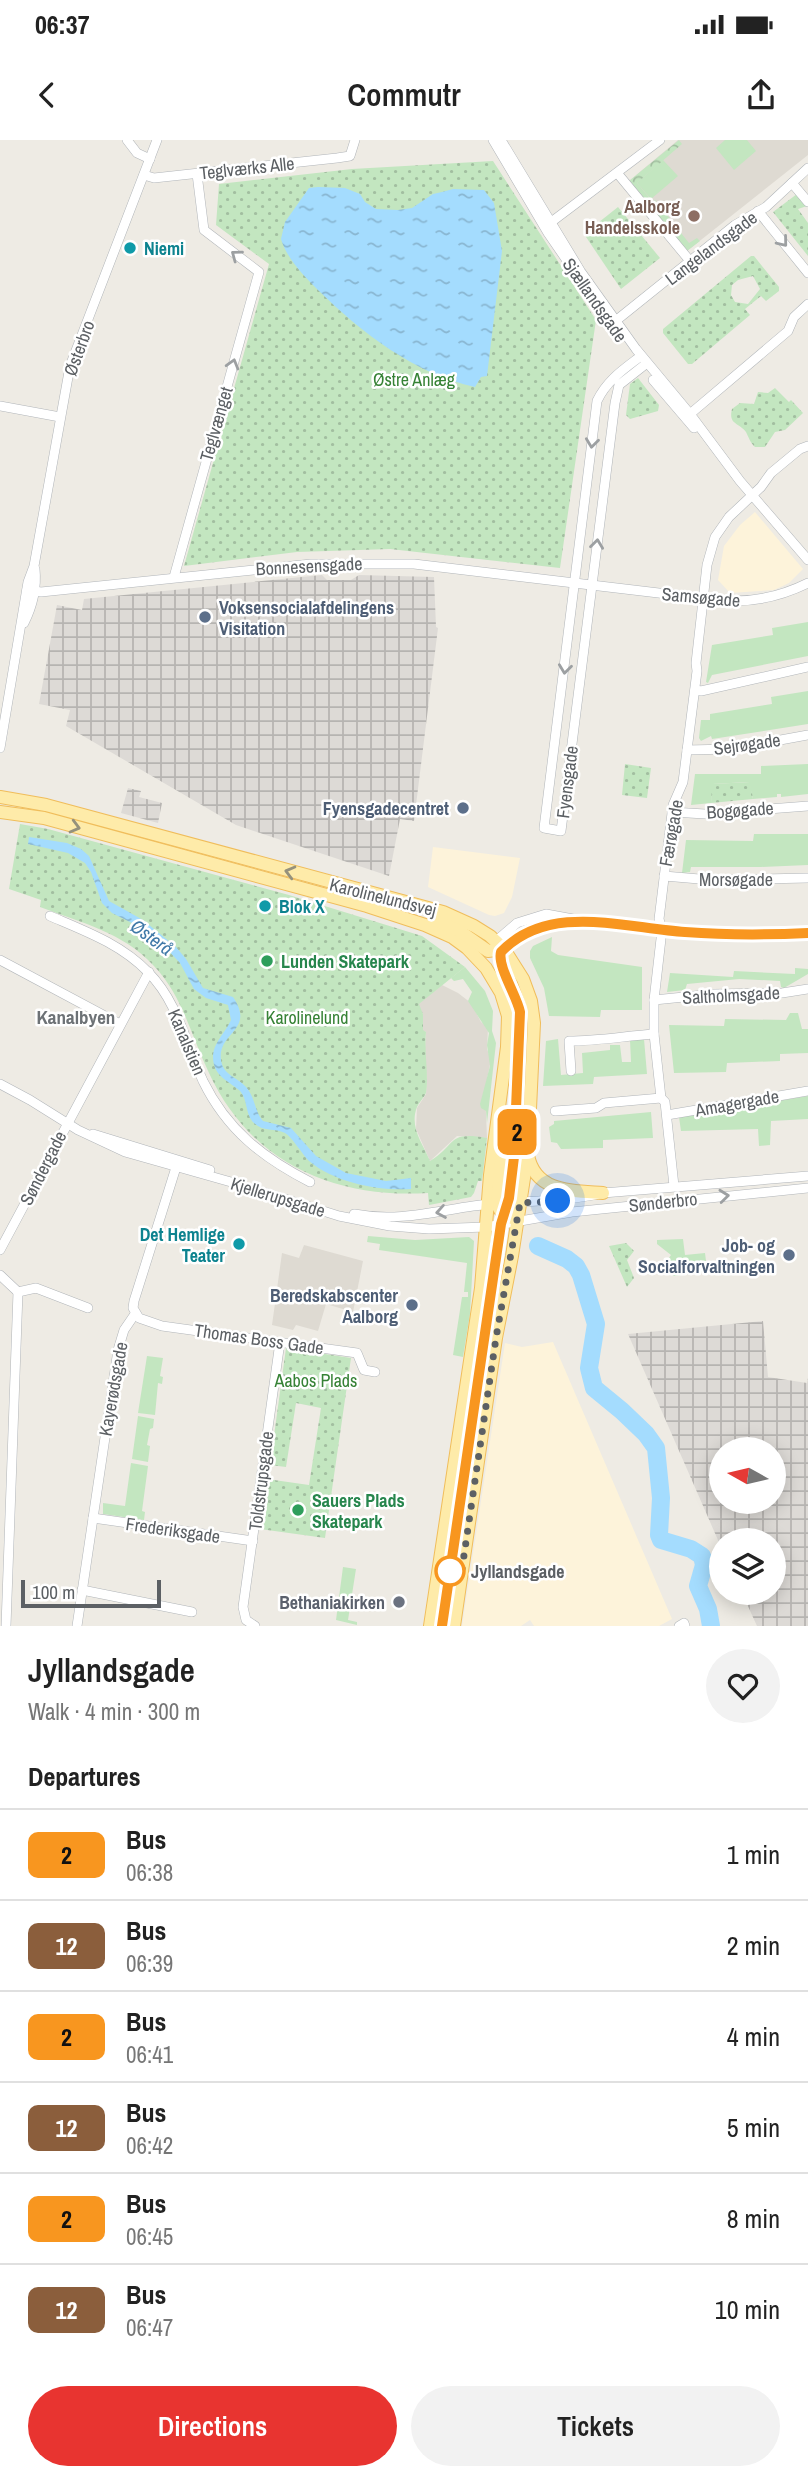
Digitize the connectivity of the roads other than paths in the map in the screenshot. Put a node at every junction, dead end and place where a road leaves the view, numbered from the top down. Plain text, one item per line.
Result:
1 (127, 140) edge
2 (157, 140) edge
3 (355, 140) edge
4 (493, 140) edge
5 (501, 140) edge
6 (660, 140) edge
7 (150, 159) junction
8 (808, 168) edge
9 (197, 174) junction
10 (618, 174) junction
11 (144, 175) junction
12 (792, 183) junction
13 (808, 202) edge
14 (758, 211) junction
15 (550, 223) junction
16 (690, 261) junction
17 (808, 273) edge
18 (808, 304) edge
19 (613, 323) junction
20 (642, 361) junction
21 (0, 406) edge
22 (690, 414) junction
23 (60, 417) junction
24 (808, 446) edge
25 (713, 448) junction
26 (752, 495) junction
27 (808, 560) edge
28 (175, 574) junction
29 (575, 583) junction
30 (808, 583) edge
31 (591, 585) junction
32 (31, 590) junction
33 (704, 599) junction
34 (808, 667) edge
35 (695, 690) junction
36 (808, 735) edge
37 (0, 748) edge
38 (687, 750) junction
39 (0, 797) edge
40 (808, 806) edge
41 (0, 812) edge
42 (672, 812) junction
43 (664, 876) junction
44 (808, 878) edge
45 (368, 906) junction
46 (50, 916) dead end
47 (662, 930) junction
48 (808, 933) edge
49 (496, 947) junction
50 (0, 960) edge
51 (486, 968) junction
52 (149, 972) junction
53 (808, 989) edge
54 (654, 1000) junction
55 (120, 1024) junction
56 (654, 1034) junction
57 (571, 1071) dead end
58 (0, 1084) edge
59 (808, 1091) edge
60 (661, 1098) junction
61 (555, 1111) dead end
62 (667, 1115) junction
63 (66, 1124) junction
64 (528, 1152) junction
65 (177, 1163) junction
66 (808, 1176) edge
67 (310, 1182) dead end
68 (674, 1186) junction
69 (808, 1188) edge
70 (603, 1193) junction
71 (520, 1203) junction
72 (496, 1208) junction
73 (517, 1220) junction
74 (486, 1227) junction
75 (0, 1251) edge
76 (0, 1275) edge
77 (18, 1292) junction
78 (89, 1308) dead end
79 (135, 1314) junction
80 (280, 1342) junction
81 (375, 1372) dead end
82 (93, 1518) junction
83 (253, 1541) junction
84 (82, 1590) junction
85 (192, 1612) dead end
86 (6, 1626) edge
87 (77, 1626) edge
88 (255, 1626) edge
89 (430, 1626) edge
90 (454, 1626) edge
91 (679, 1626) edge
92 (685, 1626) edge

1 - 7 street
2 - 7 street, Østerbro
3 - 9 street, Teglværks Alle
4 - 19 street, Sjællandsgade
5 - 15 street, Sjællandsgade
6 - 10 street
7 - 11 street, Østerbro
8 - 12 street, Langelandsgade
9 - 11 street, Teglværks Alle
28 -> 9 street, Teglvænget
10 - 15 street
10 - 16 street
11 - 23 street, Østerbro
12 - 13 street
12 - 14 street, Langelandsgade
14 - 16 street, Langelandsgade
14 -> 17 street
15 - 19 street, Sjællandsgade
16 - 19 street, Langelandsgade
18 - 22 street
19 - 20 street, Sjællandsgade
20 - 22 street, Sjællandsgade
20 - 25 street, Sjællandsgade
20 -> 29 street, Fyensgade
31 -> 20 street, Fyensgade
21 - 23 street
22 - 25 street, Sjællandsgade
23 - 32 street, Østerbro
24 - 26 street, Færøgade
25 - 26 street, Sjællandsgade
26 - 27 street, Sjællandsgade
26 - 33 street, Færøgade
28 - 29 street, Bonnesensgade
28 - 32 street, Bonnesensgade
29 - 31 street, Bonnesensgade
29 -> 31 street, Fyensgade
30 - 33 street, Samsøgade
31 - 33 street, Samsøgade
32 - 37 street, Østerbro
33 - 35 street, Færøgade
34 - 35 street
35 - 38 street, Færøgade
36 - 38 street, Sejrøgade
38 - 42 street, Færøgade
49 -> 39 main road, Karolinelundsvej
40 - 42 street, Bogøgade
41 -> 45 main road, Karolinelundsvej
42 - 43 street, Færøgade
43 - 44 street, Morsøgade
43 - 47 street, Færøgade
45 - 49 main road
45 - 51 main road, Karolinelundsvej
46 - 52 street, Kanalstien
47 - 48 street
47 - 49 street
47 - 54 street, Færøgade
49 - 51 main road
49 - 64 main road, Karolinelundsvej
50 - 55 street
51 - 72 main road, Karolinelundsvej
52 - 55 street, Søndergade
52 - 67 street, Kanalstien
53 - 54 street, Saltholmsgade
54 - 56 street, Færøgade
55 - 63 street, Søndergade
56 - 57 street
56 - 60 street, Færøgade
58 - 63 street, Kjellerupsgade
59 - 62 street, Amagergade
60 - 61 street
60 - 62 street, Færøgade
62 - 68 street, Færøgade
63 - 65 street, Kjellerupsgade
63 - 75 street, Søndergade
64 - 70 main road
64 - 71 main road, Karolinelundsvej
72 -> 65 street, Kjellerupsgade
65 - 74 street, Kjellerupsgade
65 - 79 street, Kayerødsgade
66 - 68 street, Sønderbro
68 - 70 street, Sønderbro
73 -> 69 street, Sønderbro
70 - 71 street, Sønderbro
71 - 72 street
71 - 73 main road
72 - 73 main road
72 - 74 main road
73 - 74 street, Kjellerupsgade
73 - 90 main road
74 - 89 main road
76 - 77 street
77 - 78 street
77 - 86 street
79 - 80 street, Thomas Boss Gade
79 - 82 street, Kayerødsgade
80 - 81 street, Thomas Boss Gade
80 - 83 street, Toldstrupsgade
82 - 83 street, Frederiksgade
82 - 84 street, Kayerødsgade
83 - 88 street, Toldstrupsgade
84 - 85 street
84 - 87 street, Kayerødsgade
91 - 92 street

